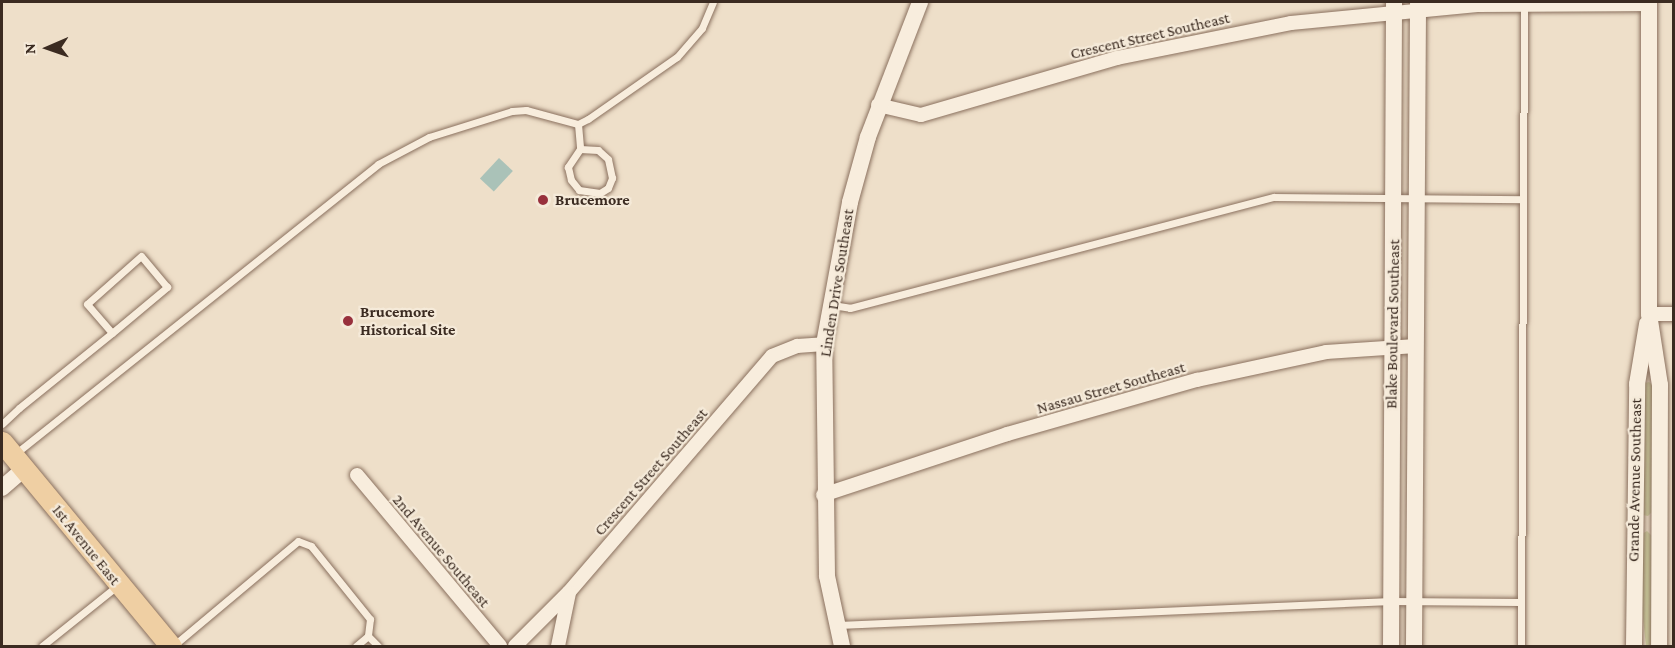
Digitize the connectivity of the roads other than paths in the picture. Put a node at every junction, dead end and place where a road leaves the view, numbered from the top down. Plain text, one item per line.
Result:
1 (713, 2) edge
2 (920, 2) edge
3 (1524, 2) edge
4 (1649, 3) edge
5 (1418, 5) edge
6 (1394, 7) edge
7 (878, 105) junction
8 (578, 124) junction
9 (580, 149) junction
10 (1394, 197) junction
11 (1416, 198) junction
12 (1523, 199) junction
13 (832, 306) junction
14 (1649, 314) junction
15 (1674, 315) edge
16 (112, 333) junction
17 (824, 344) junction
18 (1392, 346) junction
19 (1416, 346) junction
20 (2, 424) edge
21 (13, 456) edge
22 (357, 475) dead end
23 (2, 488) edge
24 (823, 495) junction
25 (1647, 524) junction
26 (119, 585) junction
27 (569, 592) junction
28 (1391, 601) junction
29 (1414, 601) junction
30 (1521, 602) junction
31 (835, 626) junction
32 (368, 636) junction
33 (42, 646) edge
34 (172, 646) edge
35 (356, 646) edge
36 (378, 646) edge
37 (500, 646) edge
38 (515, 646) edge
39 (558, 646) edge
40 (842, 646) edge
41 (1390, 646) edge
42 (1414, 646) edge
43 (1521, 646) edge
44 (1634, 646) edge
45 (1659, 646) edge

1 - 8 lane
2 - 7 street, Linden Drive Southeast
3 - 4 street, Crescent Street Southeast
3 - 5 street, Crescent Street Southeast
3 - 12 lane
4 - 14 street, Grande Avenue Southeast
5 - 6 street, Crescent Street Southeast
5 - 11 street, Blake Boulevard Southeast
6 - 7 street, Crescent Street Southeast
6 - 10 street, Blake Boulevard Southeast
7 - 13 street, Linden Drive Southeast
8 - 9 lane
8 - 21 lane
9 - 9 lane
10 - 11 lane
10 - 13 lane
10 - 18 street, Blake Boulevard Southeast
11 - 12 lane
11 - 19 street, Blake Boulevard Southeast
12 - 30 lane
13 - 17 street, Linden Drive Southeast
14 - 15 street
14 - 25 street, Grande Avenue Southeast
14 - 25 street, Grande Avenue Southeast
16 - 16 lane
16 - 20 lane
17 - 24 street, Linden Drive Southeast
17 - 27 street, Crescent Street Southeast
18 - 19 street, Nassau Street Southeast
18 - 24 street, Nassau Street Southeast
18 - 28 street, Blake Boulevard Southeast
19 - 29 street, Blake Boulevard Southeast
21 - 23 street
21 - 26 main road, 1st Avenue East
22 - 37 street, 2nd Avenue Southeast
24 - 31 street, Linden Drive Southeast
25 - 44 street, Grande Avenue Southeast
25 - 45 street, Grande Avenue Southeast
26 - 33 lane
26 - 34 main road, 1st Avenue East
27 - 38 street, Crescent Street Southeast
27 - 39 street
28 - 29 lane
28 - 31 lane
28 - 41 street, Blake Boulevard Southeast
29 - 30 lane
29 - 42 street, Blake Boulevard Southeast
30 - 43 lane
31 - 40 street, Linden Drive Southeast
32 - 34 lane
32 - 35 lane
32 - 36 lane

